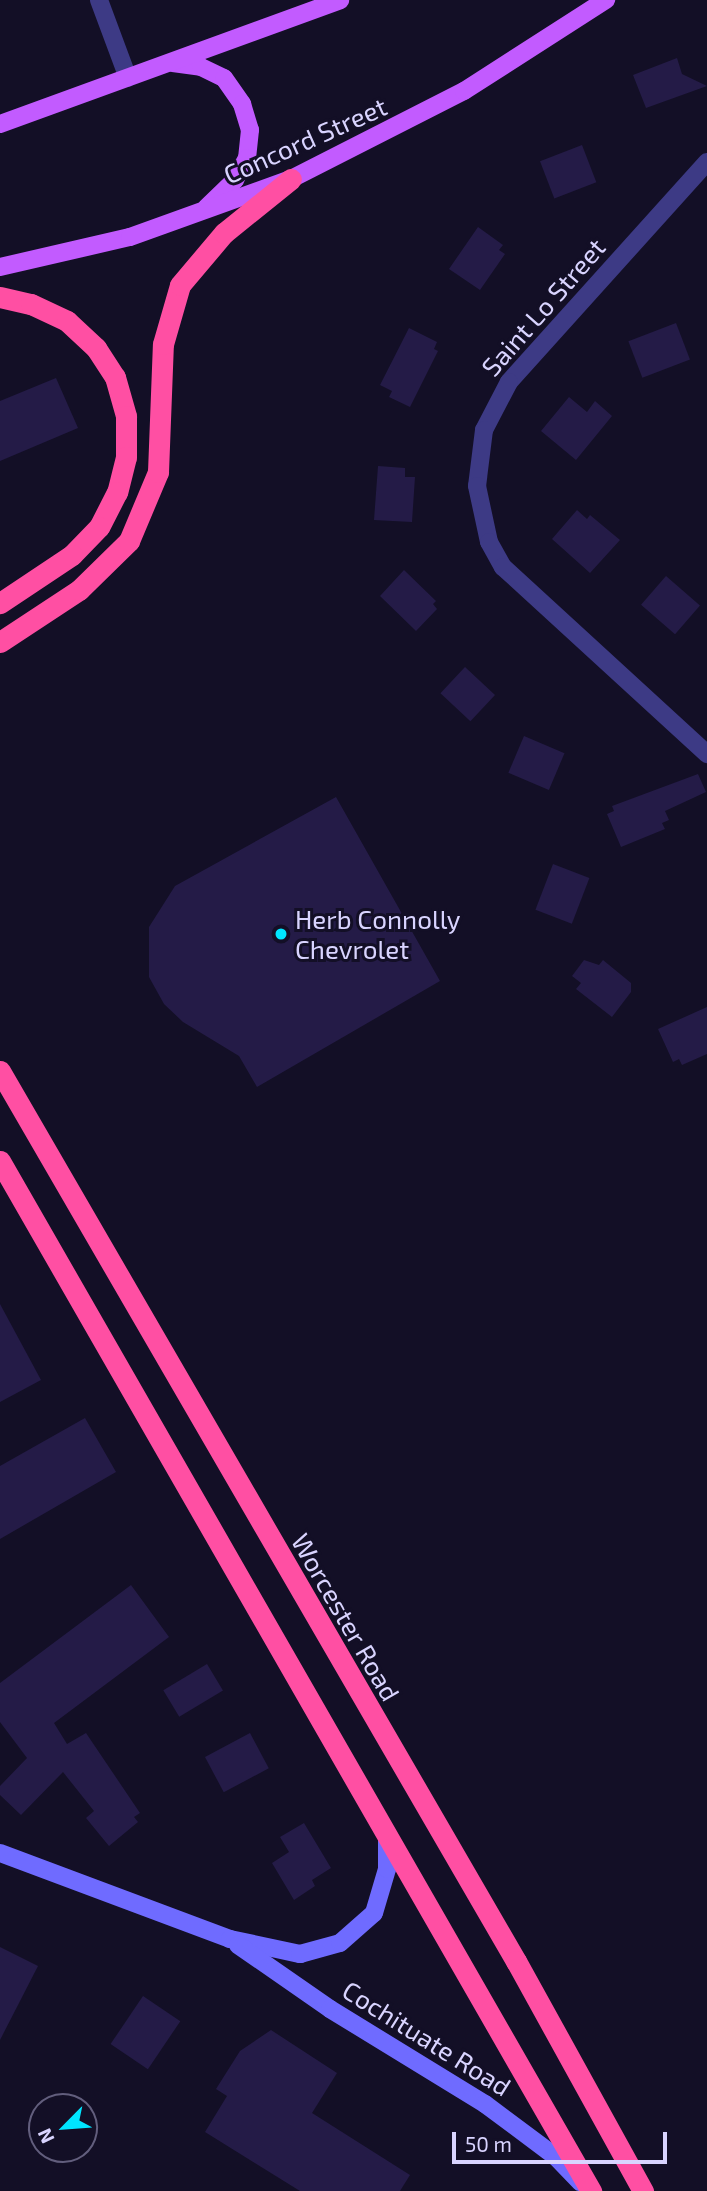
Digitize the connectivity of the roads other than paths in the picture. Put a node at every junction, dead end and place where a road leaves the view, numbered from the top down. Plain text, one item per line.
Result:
1 (99, 0) edge
2 (340, 0) edge
3 (606, 0) edge
4 (171, 62) junction
5 (128, 78) junction
6 (0, 124) edge
7 (707, 162) edge
8 (291, 179) junction
9 (198, 215) junction
10 (0, 267) edge
11 (0, 296) edge
12 (0, 603) edge
13 (0, 642) edge
14 (707, 754) edge
15 (0, 1071) edge
16 (0, 1161) edge
17 (385, 1830) junction
18 (0, 1853) edge
19 (230, 1939) junction
20 (590, 2191) edge
21 (643, 2191) edge

1 - 5 street
2 - 4 main road
3 - 8 main road, Concord Street
4 - 5 main road
4 - 9 main road
5 - 6 main road
7 - 14 street, Saint Lo Street
8 - 9 main road, Concord Street
8 - 13 highway
9 - 10 main road, Concord Street
11 - 12 highway
15 - 21 highway, Worcester Road
16 - 17 highway
17 - 19 main road, Cochituate Road
17 - 20 highway
18 - 19 main road, Cochituate Road
19 - 20 main road, Cochituate Road

